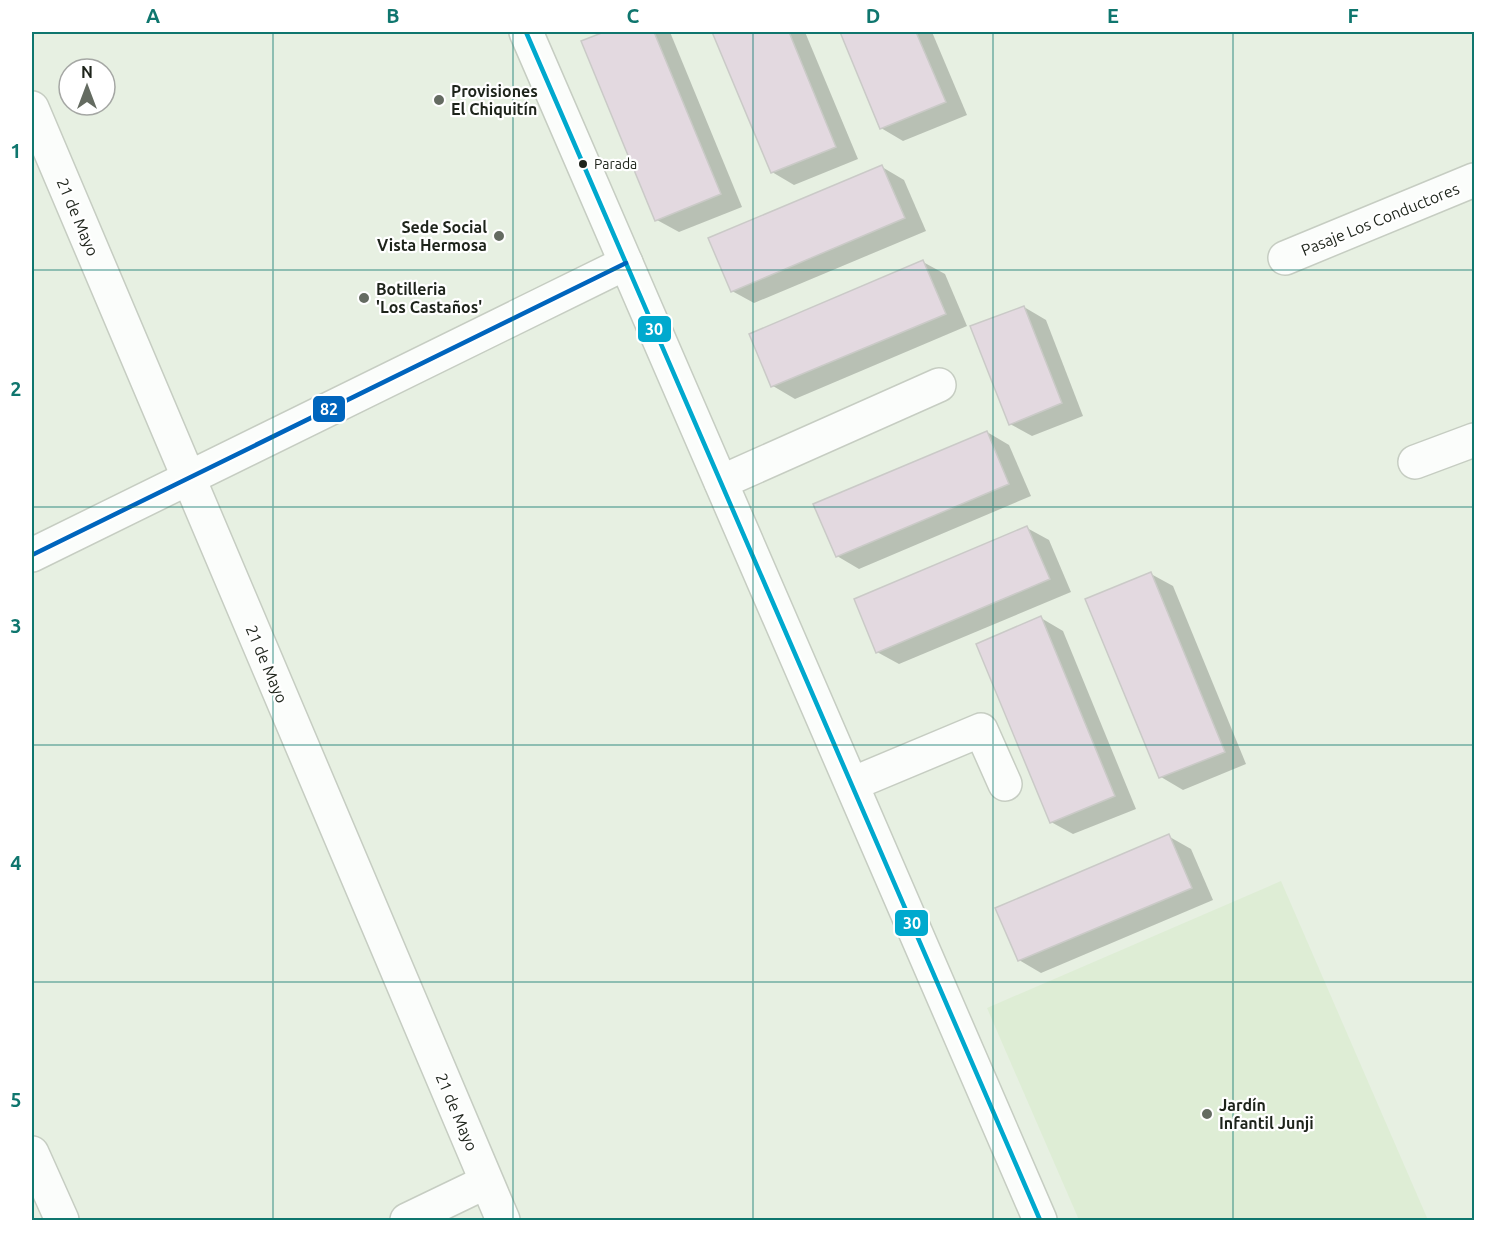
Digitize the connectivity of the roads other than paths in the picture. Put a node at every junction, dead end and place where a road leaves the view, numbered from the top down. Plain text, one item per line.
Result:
1 (526, 32) edge
2 (32, 108) edge
3 (1474, 180) edge
4 (1285, 258) dead end
5 (626, 263) junction
6 (939, 385) dead end
7 (1474, 440) edge
8 (1415, 462) dead end
9 (189, 478) junction
10 (721, 482) junction
11 (32, 555) edge
12 (852, 784) junction
13 (1005, 784) dead end
14 (32, 1153) edge
15 (486, 1182) junction
16 (62, 1221) edge
17 (407, 1221) edge
18 (503, 1221) edge
19 (1041, 1221) edge

1 - 5 street
2 - 9 street, 21 de Mayo
3 - 4 street, Pasaje Los Conductores
5 - 9 street
5 - 10 street
6 - 10 street
7 - 8 street
9 - 11 street
9 - 15 street, 21 de Mayo
10 - 12 street
12 - 13 street
12 - 19 street
14 - 16 street
15 - 17 street
15 - 18 street, 21 de Mayo

